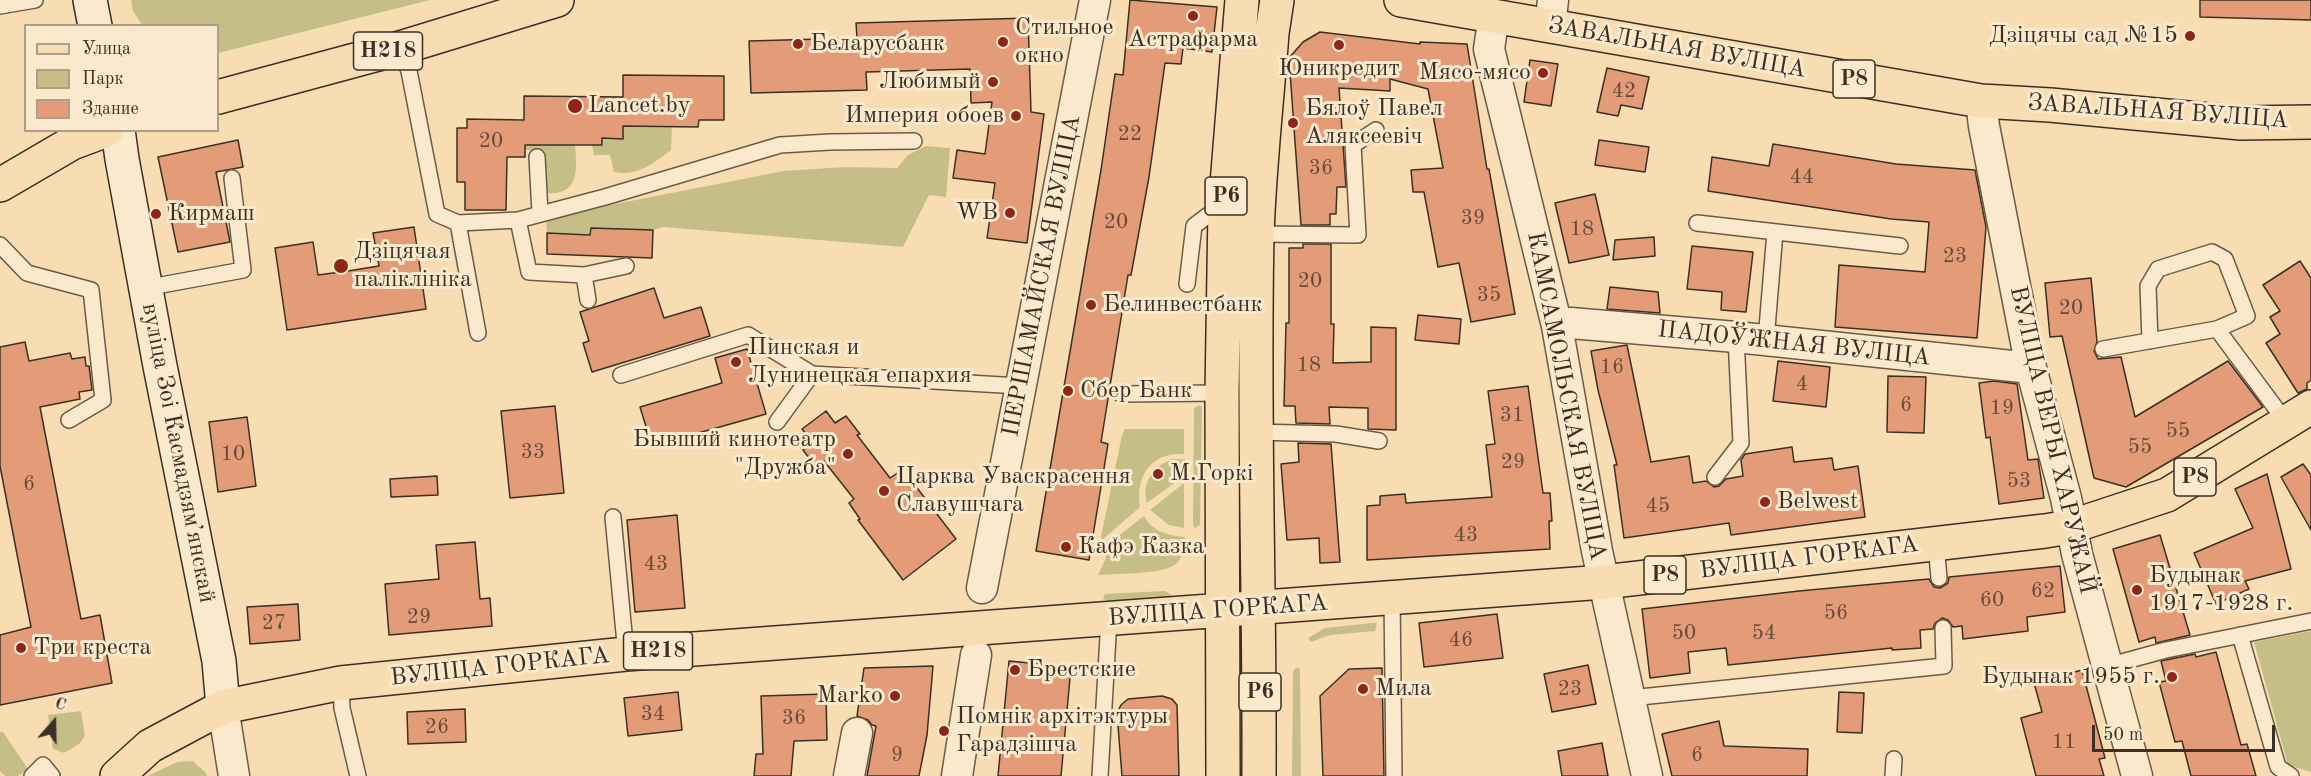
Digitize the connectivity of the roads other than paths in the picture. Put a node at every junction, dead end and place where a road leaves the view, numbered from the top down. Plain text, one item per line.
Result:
1 (35, 0) edge
2 (90, 0) edge
3 (557, 0) edge
4 (1095, 0) edge
5 (1242, 0) edge
6 (1277, 0) edge
7 (1401, 0) edge
8 (0, 6) edge
9 (1551, 13) edge
10 (1494, 16) junction
11 (95, 24) edge
12 (400, 48) junction
13 (219, 97) edge
14 (1982, 101) junction
15 (2311, 122) edge
16 (1376, 130) dead end
17 (102, 132) edge
18 (118, 132) edge
19 (914, 141) dead end
20 (537, 157) dead end
21 (232, 178) dead end
22 (0, 185) edge
23 (1226, 209) junction
24 (540, 213) junction
25 (518, 220) junction
26 (458, 223) junction
27 (1697, 223) dead end
28 (1775, 232) junction
29 (1257, 234) junction
30 (0, 245) edge
31 (1900, 246) dead end
32 (626, 266) dead end
33 (584, 274) junction
34 (1187, 284) dead end
35 (145, 288) junction
36 (588, 300) dead end
37 (1557, 326) junction
38 (2217, 329) junction
39 (478, 333) dead end
40 (1736, 337) junction
41 (1766, 340) junction
42 (2150, 341) junction
43 (2103, 350) dead end
44 (2031, 368) junction
45 (812, 374) junction
46 (621, 375) dead end
47 (1020, 386) junction
48 (1222, 393) junction
49 (1121, 394) dead end
50 (2299, 414) edge
51 (69, 420) dead end
52 (777, 422) dead end
53 (1255, 432) junction
54 (1379, 441) dead end
55 (1715, 477) dead end
56 (612, 517) dead end
57 (2070, 527) junction
58 (1936, 544) junction
59 (1939, 578) dead end
60 (1604, 582) junction
61 (982, 588) dead end
62 (1392, 596) junction
63 (1258, 607) junction
64 (1223, 610) junction
65 (1108, 619) junction
66 (2311, 621) edge
67 (1943, 628) dead end
68 (2240, 635) junction
69 (626, 654) junction
70 (976, 656) dead end
71 (2107, 666) junction
72 (341, 683) junction
73 (1630, 698) junction
74 (223, 707) junction
75 (856, 733) dead end
76 (1894, 759) dead end
77 (32, 776) edge
78 (52, 776) edge
79 (117, 776) edge
80 (234, 776) edge
81 (358, 776) edge
82 (849, 776) edge
83 (957, 776) edge
84 (1100, 776) edge
85 (1223, 776) edge
86 (1259, 776) edge
87 (1394, 776) edge
88 (1647, 776) edge
89 (1893, 776) edge
90 (2137, 776) edge
91 (2291, 776) edge

1 - 8 lane
2 - 11 main road
3 - 12 main road, Н218
4 - 47 street, ПЕРШАМАЙСКАЯ ВУЛІЦА
5 - 23 main road, Р6
6 - 29 main road, Р6
7 - 10 main road, ЗАВАЛЬНАЯ ВУЛІЦА / Р8
9 - 10 main road, ЗАВАЛЬНАЯ ВУЛІЦА / Р8
9 - 14 main road, ЗАВАЛЬНАЯ ВУЛІЦА / Р8
10 - 37 street, КАМСАМОЛЬСКАЯ ВУЛІЦА
12 - 13 main road, Н218
12 - 26 lane
14 - 15 main road, ЗАВАЛЬНАЯ ВУЛІЦА / Р8
14 - 44 street, ВУЛІЦА ВЕРЫ ХАРУЖАЙ
16 - 29 lane
17 - 22 main road
18 - 35 main road, вуліца Зоі Касмадзямʼянскай
19 - 24 lane
20 - 24 lane
21 - 35 lane
23 - 34 lane
23 - 48 main road, Р6
24 - 25 lane
25 - 26 lane
25 - 33 lane
26 - 39 lane
27 - 28 lane
28 - 31 lane
28 - 41 lane
29 - 53 main road, Р6
30 - 51 lane
32 - 33 lane
33 - 36 lane
35 - 74 main road, вуліца Зоі Касмадзямʼянскай
37 - 40 street, ПАДОЎЖНАЯ ВУЛІЦА
37 - 60 street, КАМСАМОЛЬСКАЯ ВУЛІЦА
38 - 42 lane
38 - 42 lane
38 - 50 lane
40 - 41 street, ПАДОЎЖНАЯ ВУЛІЦА
40 - 55 lane
41 - 44 street, ПАДОЎЖНАЯ ВУЛІЦА
42 - 43 lane
44 - 57 street, ВУЛІЦА ВЕРЫ ХАРУЖАЙ
45 - 46 lane
45 - 47 lane
45 - 52 lane
47 - 61 street, ПЕРШАМАЙСКАЯ ВУЛІЦА
48 - 49 lane
48 - 64 main road, Р6
50 - 57 main road, ВУЛІЦА ГОРКАГА / Р8
53 - 54 lane
53 - 63 main road, Р6
56 - 69 lane
57 - 58 main road, ВУЛІЦА ГОРКАГА / Р8
57 - 71 street, ВУЛІЦА ВЕРЫ ХАРУЖАЙ
58 - 59 lane
58 - 60 main road, ВУЛІЦА ГОРКАГА / Р8
60 - 62 main road, ВУЛІЦА ГОРКАГА / Р8
60 - 73 street, КАМСАМОЛЬСКАЯ ВУЛІЦА
62 - 63 main road, ВУЛІЦА ГОРКАГА / Р8
62 - 87 lane
63 - 64 main road, ВУЛІЦА ГОРКАГА / Р8
63 - 86 main road, Р6
64 - 65 main road, ВУЛІЦА ГОРКАГА / Н218
64 - 85 main road, Р6
65 - 69 main road, ВУЛІЦА ГОРКАГА / Н218
65 - 84 lane
66 - 68 lane
67 - 73 lane
68 - 71 lane
68 - 91 lane
69 - 72 main road, ВУЛІЦА ГОРКАГА / Н218
70 - 83 street
71 - 90 street, ВУЛІЦА ВЕРЫ ХАРУЖАЙ
72 - 74 main road, ВУЛІЦА ГОРКАГА / Н218
72 - 81 lane
73 - 88 street, КАМСАМОЛЬСКАЯ ВУЛІЦА
74 - 79 main road, ВУЛІЦА ГОРКАГА / Н218
74 - 80 street, вуліца Зоі Касмадзямʼянскай
75 - 82 street
76 - 89 lane
77 - 78 lane

